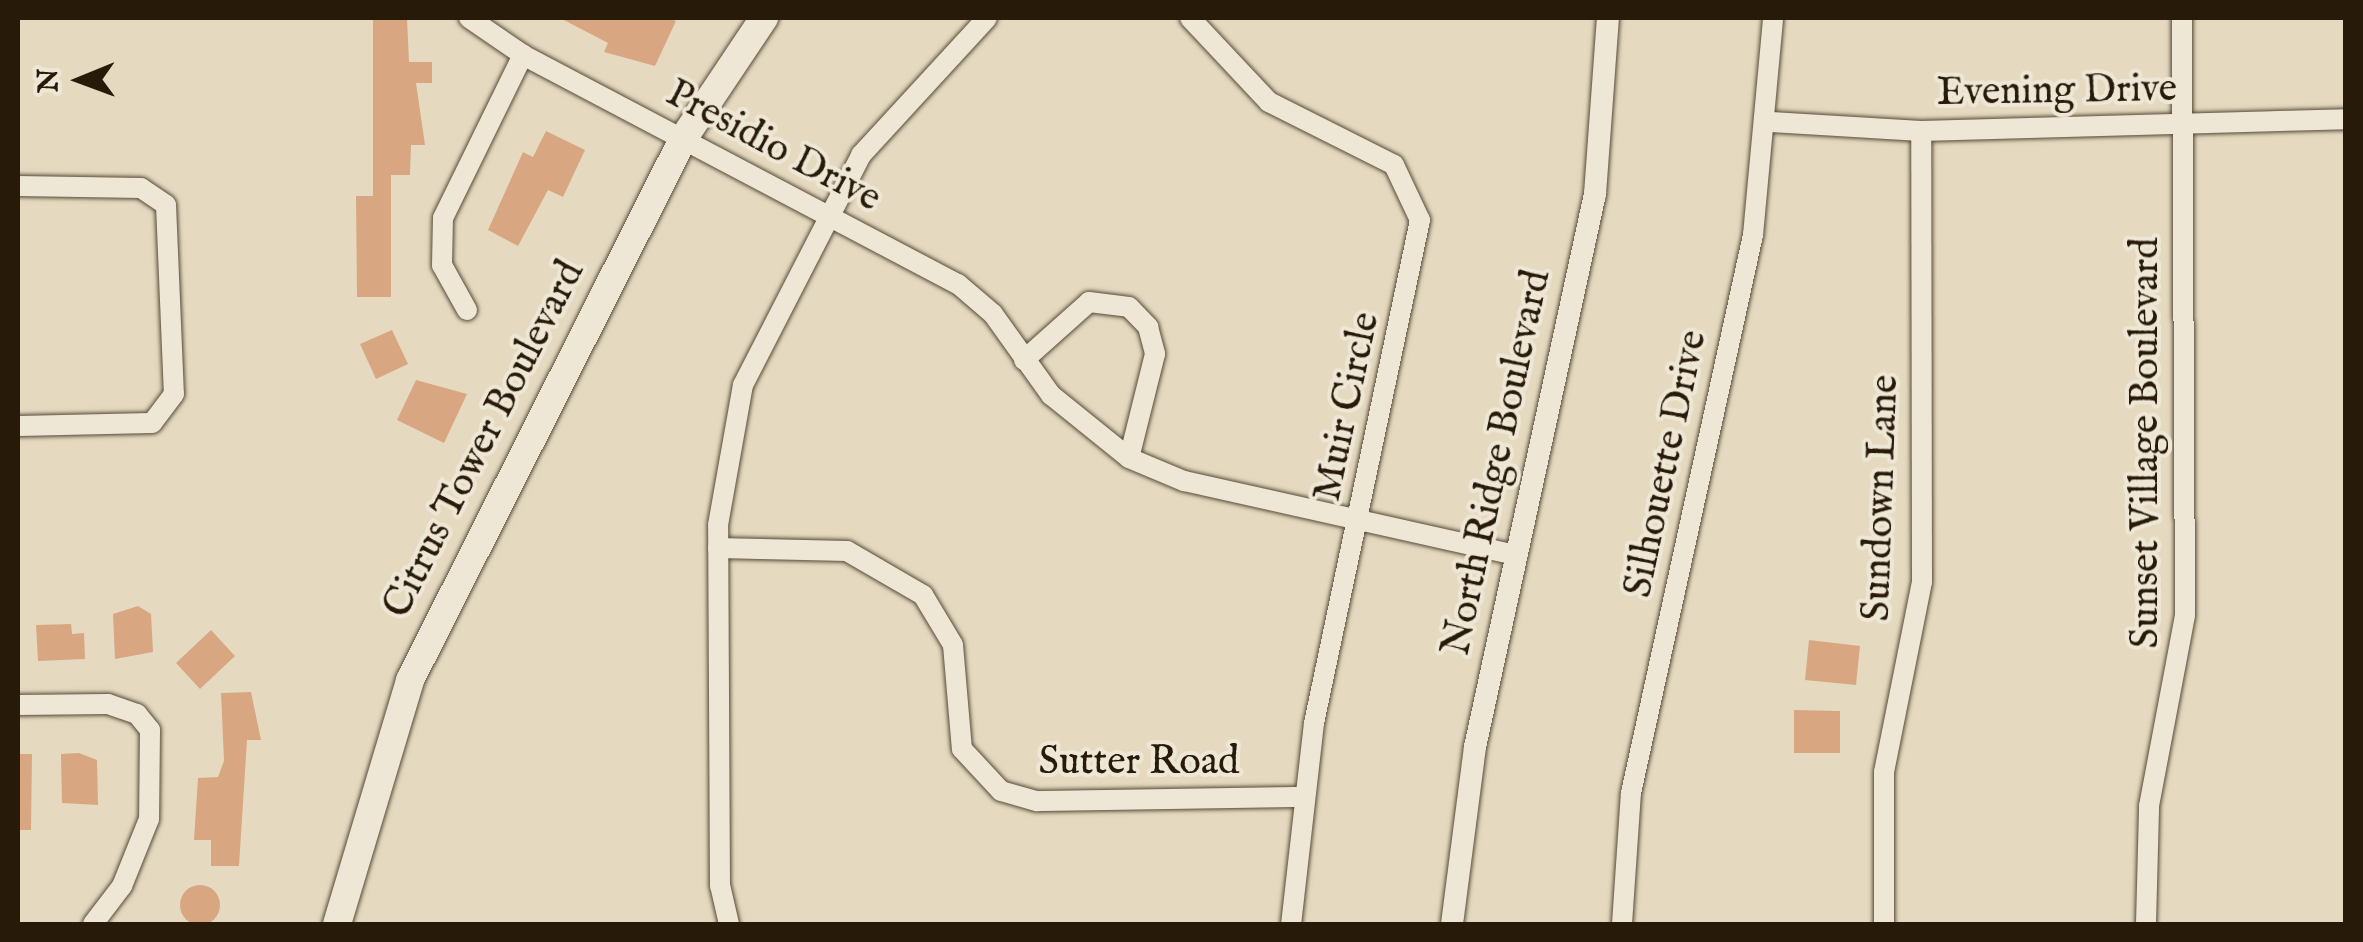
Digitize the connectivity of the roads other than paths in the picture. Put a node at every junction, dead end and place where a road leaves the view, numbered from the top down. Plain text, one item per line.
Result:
1 (469, 18) edge
2 (764, 18) edge
3 (987, 18) edge
4 (1190, 18) edge
5 (1608, 18) edge
6 (1773, 18) edge
7 (2182, 18) edge
8 (522, 55) junction
9 (2346, 119) edge
10 (1770, 122) junction
11 (2183, 125) junction
12 (1922, 131) junction
13 (683, 139) junction
14 (18, 186) edge
15 (826, 214) junction
16 (467, 310) dead end
17 (1024, 360) junction
18 (18, 426) edge
19 (1129, 458) junction
20 (1358, 520) junction
21 (718, 548) junction
22 (1516, 555) junction
23 (18, 706) edge
24 (1300, 797) junction
25 (93, 924) edge
26 (337, 924) edge
27 (729, 924) edge
28 (1290, 924) edge
29 (1452, 924) edge
30 (1622, 924) edge
31 (1884, 924) edge
32 (2146, 924) edge

1 - 8 street, Presidio Drive
2 - 13 main road, Citrus Tower Boulevard
3 - 15 street
4 - 20 street, Muir Circle
5 - 22 street, North Ridge Boulevard
6 - 10 street, Silhouette Drive
7 - 11 street, Sunset Village Boulevard
8 - 13 street, Presidio Drive
8 - 16 street
9 - 11 street, Evening Drive
10 - 12 street, Evening Drive
10 - 30 street, Silhouette Drive
11 - 12 street, Evening Drive
11 - 32 street, Sunset Village Boulevard
12 - 31 street, Sundown Lane
13 - 15 street, Presidio Drive
13 - 26 main road, Citrus Tower Boulevard
14 - 18 street
15 - 17 street, Presidio Drive
15 - 21 street
17 - 19 street, Presidio Drive
17 - 19 street
19 - 20 street, Presidio Drive
20 - 22 street, Presidio Drive
20 - 24 street, Muir Circle
21 - 24 street, Sutter Road
21 - 27 street
22 - 29 street, North Ridge Boulevard
23 - 25 street
24 - 28 street, Muir Circle

